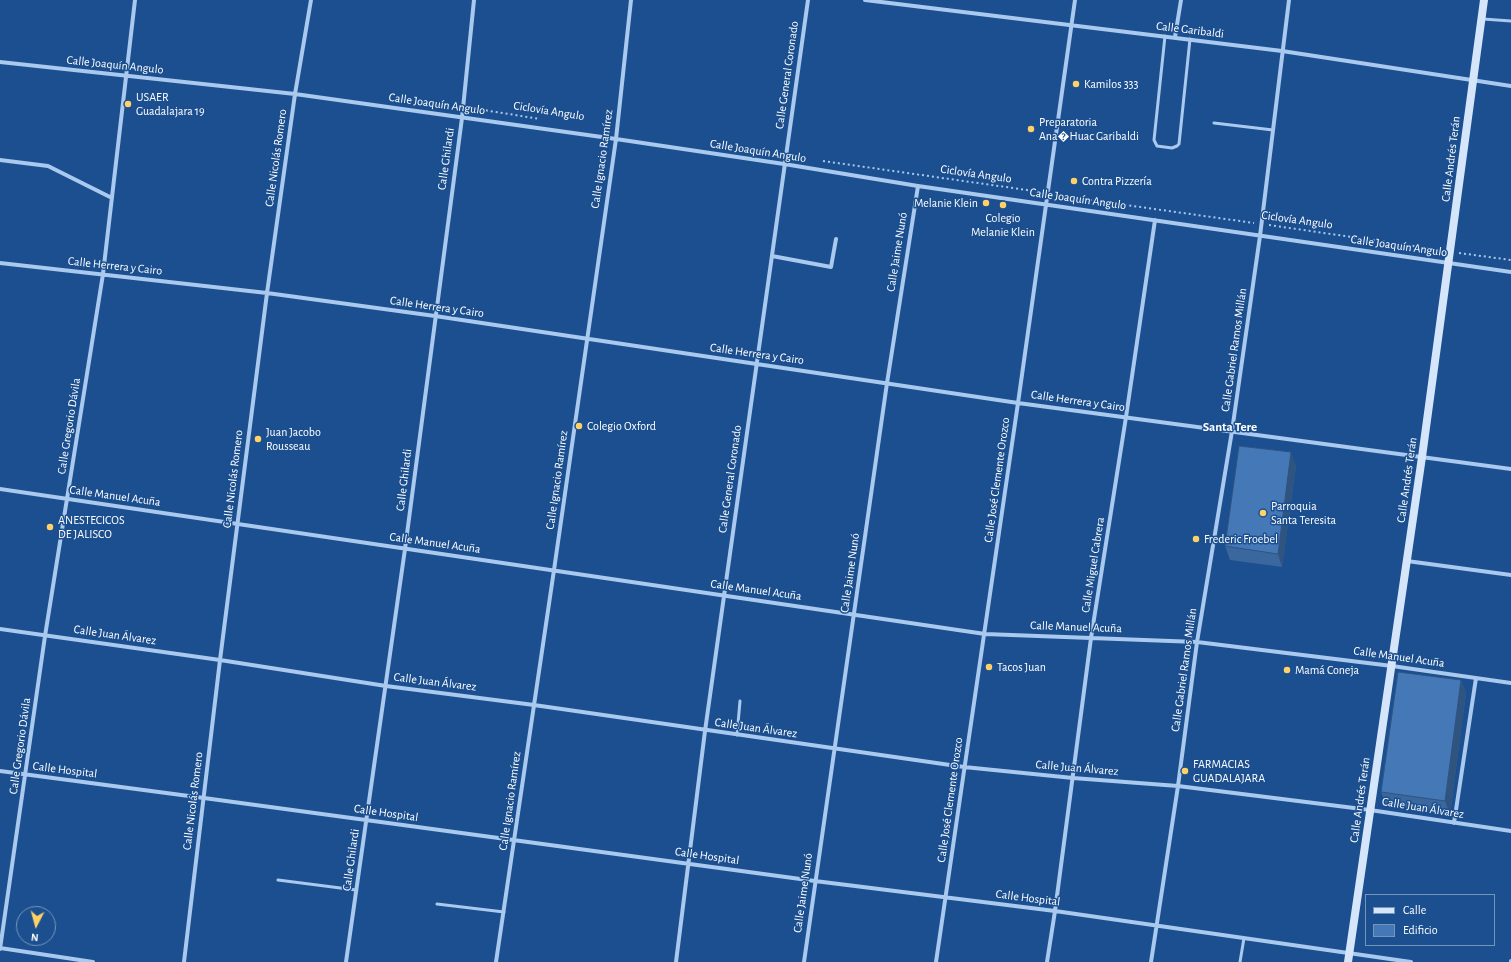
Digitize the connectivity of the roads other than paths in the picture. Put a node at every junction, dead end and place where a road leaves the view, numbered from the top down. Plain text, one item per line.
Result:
1 (136, 0) edge
2 (311, 0) edge
3 (474, 0) edge
4 (632, 0) edge
5 (808, 0) edge
6 (865, 0) edge
7 (1075, 0) edge
8 (1181, 0) edge
9 (1289, 0) edge
10 (1484, 0) edge
11 (1481, 18) junction
12 (1511, 21) edge
13 (1072, 26) junction
14 (1165, 36) junction
15 (1175, 37) junction
16 (1190, 39) junction
17 (1282, 52) junction
18 (0, 62) edge
19 (126, 76) junction
20 (1473, 81) junction
21 (1511, 86) edge
22 (295, 94) junction
23 (462, 118) junction
24 (1214, 123) dead end
25 (1273, 130) junction
26 (616, 139) junction
27 (0, 160) edge
28 (784, 164) junction
29 (918, 186) junction
30 (112, 198) junction
31 (1046, 205) junction
32 (1155, 220) junction
33 (1260, 236) junction
34 (836, 239) dead end
35 (772, 256) junction
36 (0, 263) edge
37 (1449, 263) junction
38 (1511, 272) edge
39 (103, 274) junction
40 (268, 293) junction
41 (435, 316) junction
42 (587, 340) junction
43 (756, 364) junction
44 (887, 383) junction
45 (1018, 403) junction
46 (1126, 418) junction
47 (1232, 431) junction
48 (1422, 457) junction
49 (1511, 469) edge
50 (0, 489) edge
51 (68, 499) junction
52 (238, 524) junction
53 (406, 549) junction
54 (1407, 561) junction
55 (554, 570) junction
56 (1511, 575) edge
57 (725, 596) junction
58 (854, 615) junction
59 (0, 629) edge
60 (985, 634) junction
61 (46, 636) junction
62 (1091, 638) junction
63 (1197, 642) junction
64 (220, 660) junction
65 (1392, 666) junction
66 (1476, 678) junction
67 (1511, 683) edge
68 (386, 686) junction
69 (740, 701) dead end
70 (534, 705) junction
71 (705, 731) junction
72 (737, 735) junction
73 (834, 749) junction
74 (964, 767) junction
75 (0, 771) edge
76 (26, 775) junction
77 (1073, 778) junction
78 (1178, 786) junction
79 (204, 798) junction
80 (1370, 810) junction
81 (366, 821) junction
82 (1454, 823) junction
83 (1511, 831) edge
84 (515, 840) junction
85 (688, 864) junction
86 (278, 880) dead end
87 (815, 881) junction
88 (356, 890) junction
89 (946, 898) junction
90 (437, 904) dead end
91 (1055, 911) junction
92 (504, 912) junction
93 (1157, 925) junction
94 (1244, 938) junction
95 (0, 948) edge
96 (1350, 953) junction
97 (93, 962) edge
98 (184, 962) edge
99 (346, 962) edge
100 (496, 962) edge
101 (676, 962) edge
102 (804, 962) edge
103 (936, 962) edge
104 (1046, 962) edge
105 (1151, 962) edge
106 (1240, 962) edge
107 (1348, 962) edge
108 (1412, 962) edge

1 - 19 street, Calle Gregorio Dávila
2 - 22 street, Calle Nicolás Romero
3 - 23 street, Calle Ghilardi
4 - 26 street, Calle Ignacio Ramírez
5 - 28 street, Calle General Coronado
6 - 13 street, Calle Garibaldi
7 - 13 street, Calle José Clemente Orozco
8 - 15 street
9 - 17 street, Calle Gabriel Ramos Millán
10 - 11 street, Calle Andrés Terán
11 - 12 lane
11 - 20 street, Calle Andrés Terán
13 - 14 street, Calle Garibaldi
13 - 31 street, Calle José Clemente Orozco
14 - 15 street, Calle Garibaldi
14 - 16 lane
15 - 16 street, Calle Garibaldi
16 - 17 street, Calle Garibaldi
17 - 20 street, Calle Garibaldi
17 - 25 street, Calle Gabriel Ramos Millán
18 - 19 street, Calle Joaquín Angulo
19 - 22 street, Calle Joaquín Angulo
19 - 30 street, Calle Gregorio Dávila
20 - 21 street, Calle Garibaldi
20 - 37 street, Calle Andrés Terán
22 - 23 street, Calle Joaquín Angulo
22 - 40 street, Calle Nicolás Romero
23 - 26 street, Calle Joaquín Angulo
23 - 41 street, Calle Ghilardi
24 - 25 lane
25 - 33 street, Calle Gabriel Ramos Millán
26 - 28 street, Calle Joaquín Angulo
26 - 42 street, Calle Ignacio Ramírez
27 - 30 street
28 - 29 street, Calle Joaquín Angulo
28 - 35 street, Calle General Coronado
29 - 31 street, Calle Joaquín Angulo
29 - 44 street, Calle Jaime Nunó
30 - 39 street, Calle Gregorio Dávila
31 - 32 street, Calle Joaquín Angulo
31 - 45 street, Calle José Clemente Orozco
32 - 33 street, Calle Joaquín Angulo
32 - 46 street, Calle Miguel Cabrera
33 - 37 street, Calle Joaquín Angulo
33 - 47 street, Calle Gabriel Ramos Millán
34 - 35 street
35 - 43 street, Calle General Coronado
36 - 39 street, Calle Herrera y Cairo
37 - 38 street, Calle Joaquín Angulo
37 - 48 street, Calle Andrés Terán
39 - 40 street, Calle Herrera y Cairo
39 - 51 street, Calle Gregorio Dávila
40 - 41 street, Calle Herrera y Cairo
40 - 52 street, Calle Nicolás Romero
41 - 42 street, Calle Herrera y Cairo
41 - 53 street, Calle Ghilardi
42 - 43 street, Calle Herrera y Cairo
42 - 55 street, Calle Ignacio Ramírez
43 - 44 street, Calle Herrera y Cairo
43 - 57 street, Calle General Coronado
44 - 45 street, Calle Herrera y Cairo
44 - 58 street, Calle Jaime Nunó
45 - 46 street, Calle Herrera y Cairo
45 - 60 street, Calle José Clemente Orozco
46 - 47 street, Calle Herrera y Cairo
46 - 62 street, Calle Miguel Cabrera
47 - 48 street, Calle Herrera y Cairo
47 - 63 street, Calle Gabriel Ramos Millán
48 - 49 street, Calle Herrera y Cairo
48 - 54 street, Calle Andrés Terán
50 - 51 street, Calle Manuel Acuña
51 - 52 street, Calle Manuel Acuña
51 - 61 street, Calle Gregorio Dávila
52 - 53 street, Calle Manuel Acuña
52 - 64 street, Calle Nicolás Romero
53 - 55 street, Calle Manuel Acuña
53 - 68 street, Calle Ghilardi
54 - 56 street
54 - 65 street, Calle Andrés Terán
55 - 57 street, Calle Manuel Acuña
55 - 70 street, Calle Ignacio Ramírez
57 - 58 street, Calle Manuel Acuña
57 - 71 street, Calle General Coronado
58 - 60 street, Calle Manuel Acuña
58 - 73 street, Calle Jaime Nunó
59 - 61 street, Calle Juan Álvarez
60 - 62 street, Calle Manuel Acuña
60 - 74 street, Calle José Clemente Orozco
61 - 64 street, Calle Juan Álvarez
61 - 76 street, Calle Gregorio Dávila
62 - 63 street, Calle Manuel Acuña
62 - 77 street, Calle Miguel Cabrera
63 - 65 street, Calle Manuel Acuña
63 - 78 street, Calle Gabriel Ramos Millán
64 - 68 street, Calle Juan Álvarez
64 - 79 street, Calle Nicolás Romero
65 - 66 street, Calle Manuel Acuña
65 - 80 street, Calle Andrés Terán
66 - 67 street, Calle Manuel Acuña
66 - 82 street
68 - 70 street, Calle Juan Álvarez
68 - 81 street, Calle Ghilardi
69 - 72 lane
70 - 71 street, Calle Juan Álvarez
70 - 84 street, Calle Ignacio Ramírez
71 - 72 street, Calle Juan Álvarez
71 - 85 street, Calle General Coronado
72 - 73 street, Calle Juan Álvarez
73 - 74 street, Calle Juan Álvarez
73 - 87 street, Calle Jaime Nunó
74 - 77 street, Calle Juan Álvarez
74 - 89 street, Calle José Clemente Orozco
75 - 76 street, Calle Hospital
76 - 79 street, Calle Hospital
76 - 95 street, Calle Gregorio Dávila
77 - 78 street, Calle Juan Álvarez
77 - 91 street, Calle Miguel Cabrera
78 - 80 street, Calle Juan Álvarez
78 - 93 street, Calle Gabriel Ramos Millán
79 - 81 street, Calle Hospital
79 - 98 street, Calle Nicolás Romero
80 - 82 street, Calle Juan Álvarez
80 - 96 street, Calle Andrés Terán
81 - 84 street, Calle Hospital
81 - 88 street, Calle Ghilardi
82 - 83 street, Calle Juan Álvarez
84 - 85 street, Calle Hospital
84 - 92 street, Calle Ignacio Ramírez
85 - 87 street, Calle Hospital
85 - 101 street, Calle General Coronado
86 - 88 lane
87 - 89 street, Calle Hospital
87 - 102 street, Calle Jaime Nunó
88 - 99 street, Calle Ghilardi
89 - 91 street, Calle Hospital
89 - 103 street, Calle José Clemente Orozco
90 - 92 lane
91 - 93 street, Calle Hospital
91 - 104 street, Calle Miguel Cabrera
92 - 100 street, Calle Ignacio Ramírez
93 - 94 street, Calle Hospital
93 - 105 street, Calle Gabriel Ramos Millán
94 - 96 street, Calle Hospital
94 - 106 lane
95 - 97 street
96 - 107 street, Calle Andrés Terán
96 - 108 street, Calle Hospital

